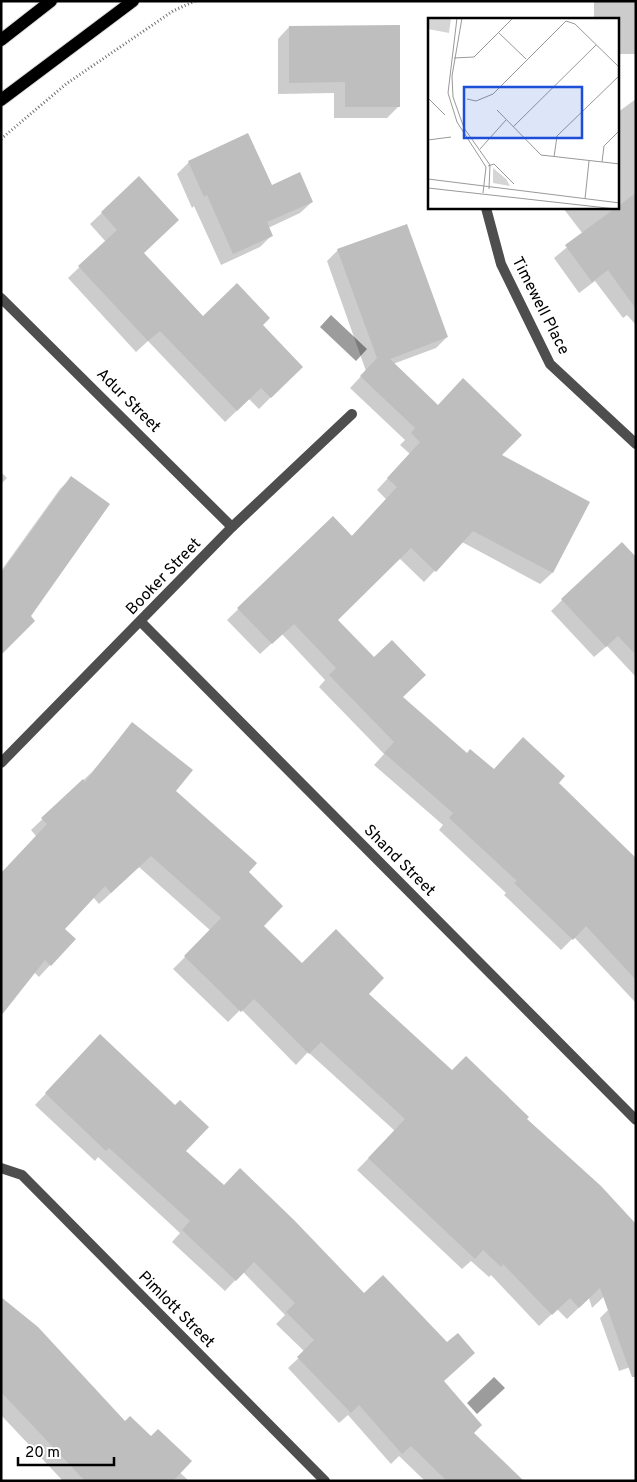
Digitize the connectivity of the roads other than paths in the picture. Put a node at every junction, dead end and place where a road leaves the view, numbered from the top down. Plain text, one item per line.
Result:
1 (51, 1) edge
2 (133, 1) edge
3 (1, 40) edge
4 (1, 100) edge
5 (486, 209) edge
6 (1, 298) edge
7 (352, 414) dead end
8 (636, 444) edge
9 (232, 527) junction
10 (141, 622) junction
11 (1, 763) edge
12 (636, 1120) edge
13 (1, 1168) edge
14 (325, 1481) edge

1 - 3 main road
2 - 4 main road
5 - 8 street, Timewell Place
6 - 9 street, Adur Street
7 - 9 street, Booker Street
9 - 10 street, Booker Street
10 - 11 street, Booker Street
10 - 12 street, Shand Street
13 - 14 street, Pimlott Street

